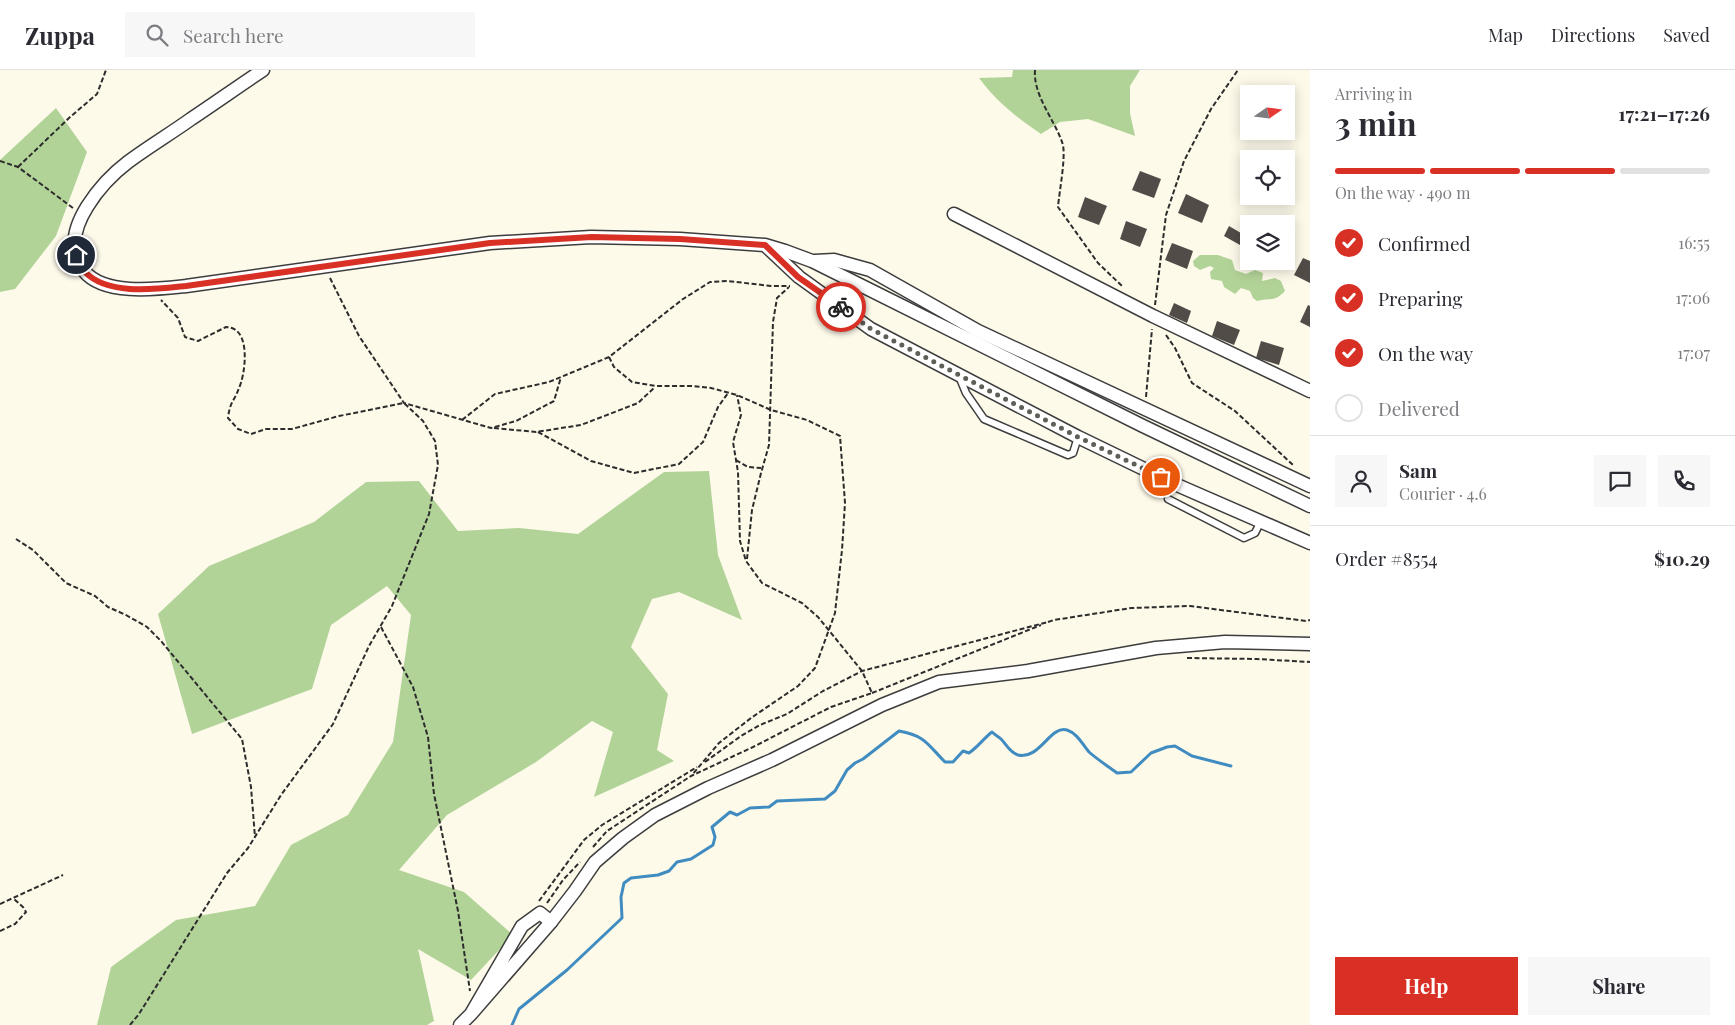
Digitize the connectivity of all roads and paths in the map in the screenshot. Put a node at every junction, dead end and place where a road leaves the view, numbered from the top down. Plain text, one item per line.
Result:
1 (106, 70) edge
2 (263, 70) edge
3 (1036, 70) edge
4 (1238, 70) edge
5 (0, 161) edge
6 (18, 167) junction
7 (954, 214) dead end
8 (82, 216) junction
9 (765, 245) junction
10 (812, 261) junction
11 (325, 267) junction
12 (794, 282) junction
13 (151, 289) junction
14 (1126, 290) dead end
15 (1153, 316) junction
16 (1164, 332) dead end
17 (609, 357) junction
18 (958, 374) junction
19 (561, 377) junction
20 (656, 386) junction
21 (1310, 391) edge
22 (728, 393) junction
23 (737, 395) junction
24 (404, 403) junction
25 (1145, 408) junction
26 (771, 410) junction
27 (462, 420) junction
28 (491, 428) junction
29 (538, 432) junction
30 (1078, 437) junction
31 (736, 460) junction
32 (1294, 466) dead end
33 (762, 468) junction
34 (1310, 486) edge
35 (1168, 499) dead end
36 (1310, 506) edge
37 (1261, 522) junction
38 (16, 539) dead end
39 (1310, 543) edge
40 (746, 561) junction
41 (1310, 620) edge
42 (1048, 622) junction
43 (381, 627) junction
44 (830, 630) junction
45 (1310, 644) edge
46 (1178, 658) dead end
47 (1310, 662) edge
48 (862, 671) junction
49 (872, 692) junction
50 (700, 765) junction
51 (691, 776) junction
52 (255, 837) junction
53 (588, 852) dead end
54 (582, 859) dead end
55 (63, 875) dead end
56 (13, 899) junction
57 (0, 904) edge
58 (538, 909) junction
59 (551, 922) junction
60 (0, 931) edge
61 (471, 1014) junction
62 (130, 1025) edge
63 (460, 1025) edge

1 - 6 path
2 - 8 street
3 - 14 path
4 - 15 path
5 - 6 path
6 - 8 path
7 - 15 street
8 - 13 street
9 - 10 street
9 - 11 street
9 - 12 street
10 - 25 street
10 - 36 street
11 - 13 street
11 - 24 path
12 - 17 path
12 - 18 street
12 - 26 path
13 - 24 path
15 - 21 street
15 - 25 path
16 - 32 path
17 - 19 path
17 - 20 path
18 - 30 street
18 - 30 lane
19 - 27 path
19 - 28 path
20 - 22 path
20 - 29 path
22 - 23 path
22 - 29 path
23 - 26 path
23 - 31 path
24 - 27 path
24 - 43 path
25 - 34 street
26 - 33 path
26 - 44 path
27 - 28 path
28 - 29 path
30 - 37 street
31 - 33 path
31 - 40 path
33 - 40 path
35 - 37 lane
37 - 39 street
38 - 52 path
40 - 44 path
41 - 42 path
42 - 48 path
42 - 49 path
43 - 52 path
43 - 61 path
44 - 48 path
44 - 50 path
45 - 59 street
46 - 47 path
48 - 49 path
48 - 50 path
49 - 51 path
50 - 51 path
50 - 58 path
51 - 53 path
52 - 62 path
54 - 58 path
55 - 56 path
56 - 57 path
56 - 60 path
58 - 59 street
58 - 61 street
59 - 61 street
61 - 63 street

